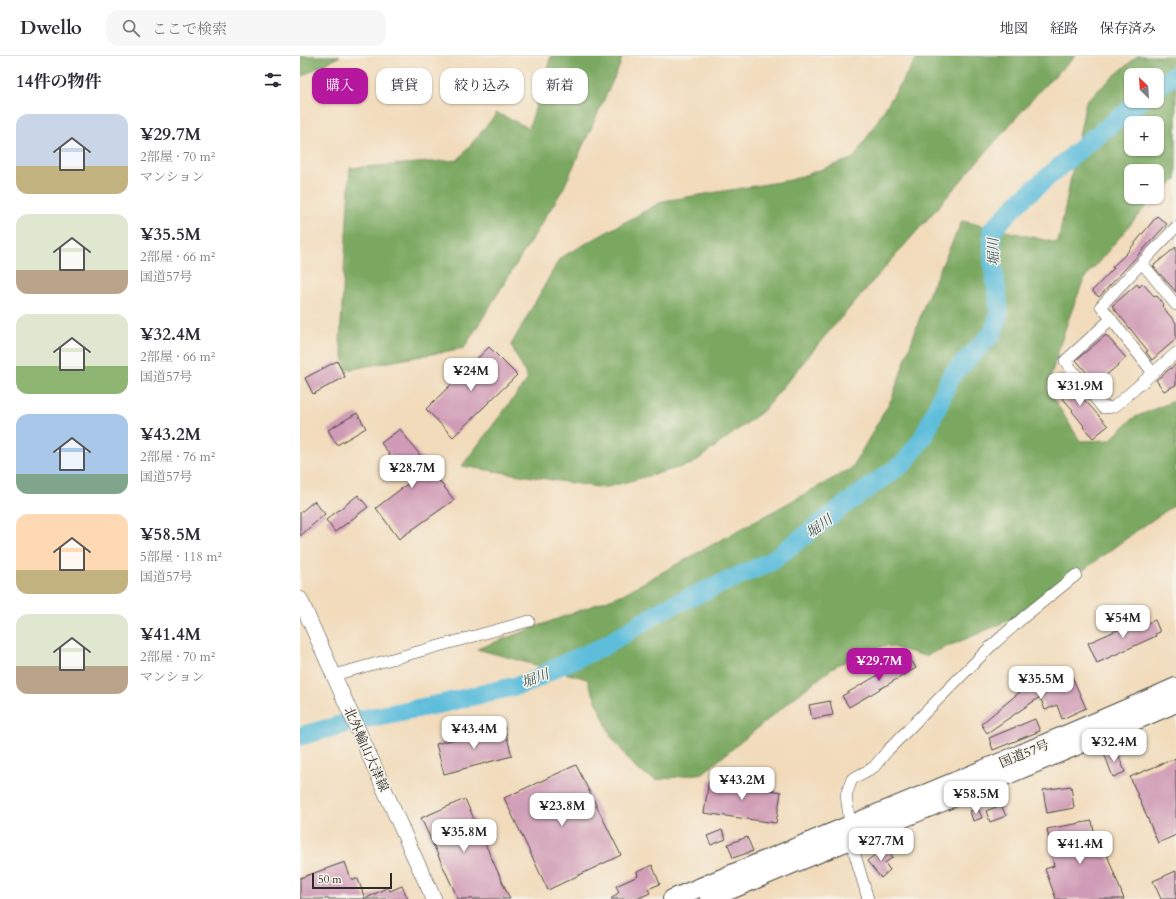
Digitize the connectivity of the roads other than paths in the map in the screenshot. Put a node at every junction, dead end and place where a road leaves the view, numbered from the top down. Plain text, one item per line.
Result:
1 (1176, 227) edge
2 (1142, 263) junction
3 (1176, 305) edge
4 (1111, 319) junction
5 (1176, 352) edge
6 (1153, 373) junction
7 (1076, 575) dead end
8 (300, 599) edge
9 (530, 621) dead end
10 (334, 675) junction
11 (1176, 688) edge
12 (1176, 703) edge
13 (850, 832) junction
14 (434, 899) edge
15 (672, 899) edge
16 (709, 899) edge
17 (868, 899) edge

1 - 2 street
2 - 3 street
2 - 4 street
4 - 6 street
4 - 6 street
5 - 6 street
7 - 13 street
8 - 10 main road, 北外輪山大津線
9 - 10 street
10 - 14 main road, 北外輪山大津線
11 - 13 highway, 国道57号
12 - 13 highway, 国道57号
13 - 15 highway, 国道57号
13 - 16 highway, 国道57号
13 - 17 street

